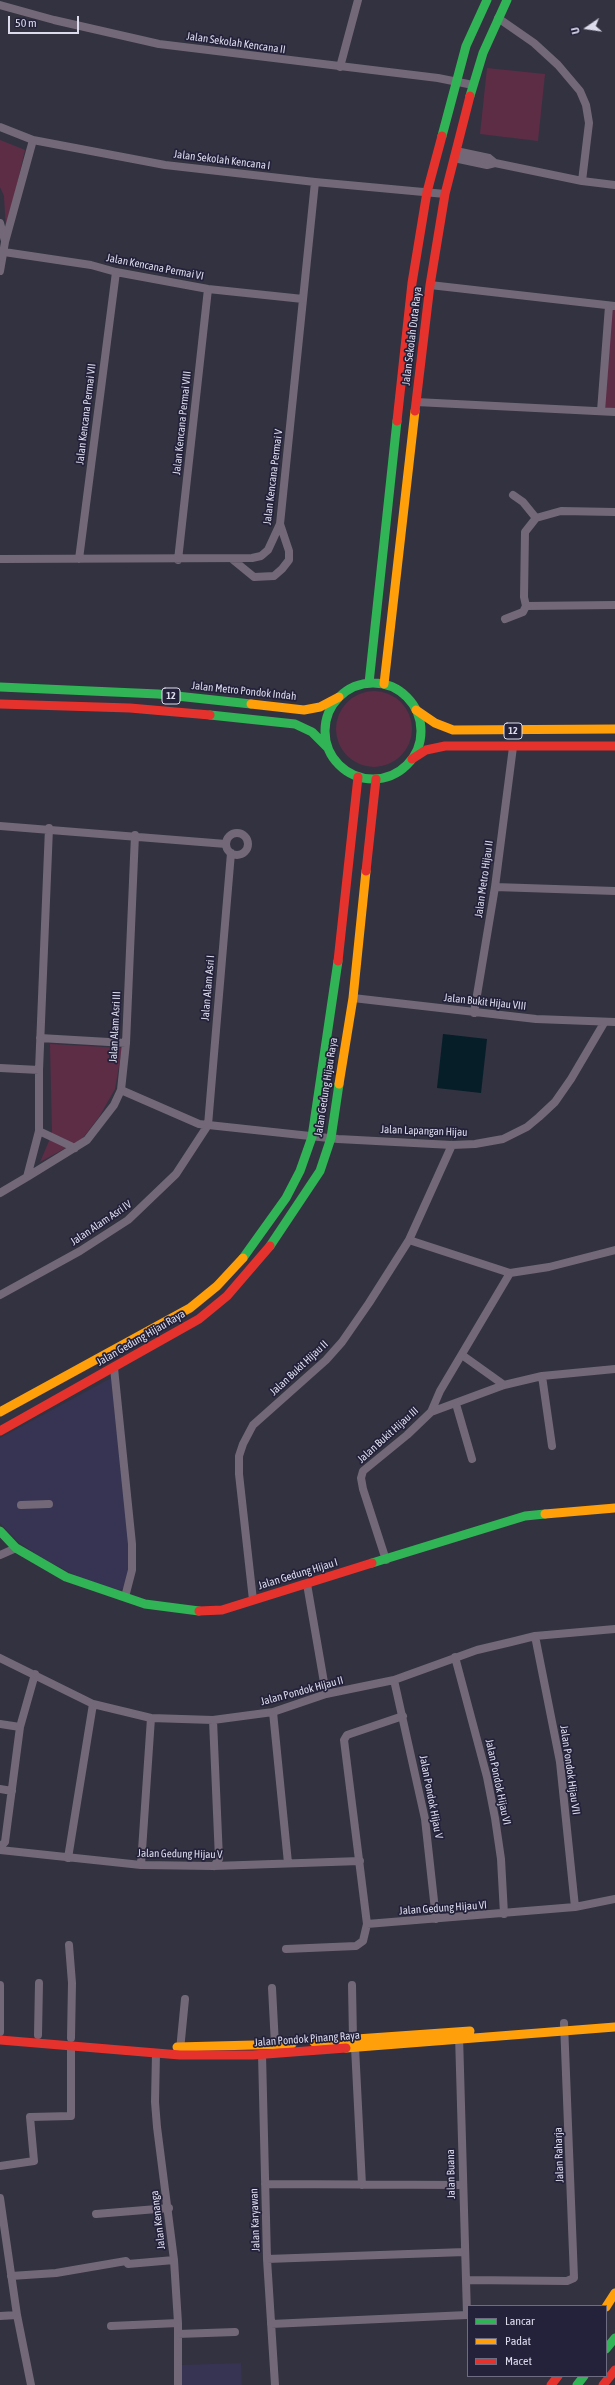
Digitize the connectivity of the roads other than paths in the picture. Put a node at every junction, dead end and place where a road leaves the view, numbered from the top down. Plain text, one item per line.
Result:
1 (358, 0) edge
2 (487, 0) edge
3 (507, 0) edge
4 (0, 5) edge
5 (498, 18) junction
6 (340, 67) junction
7 (456, 81) junction
8 (473, 85) junction
9 (0, 127) edge
10 (33, 140) junction
11 (455, 155) junction
12 (582, 181) junction
13 (315, 182) junction
14 (615, 185) edge
15 (427, 192) junction
16 (445, 194) junction
17 (0, 223) edge
18 (5, 242) junction
19 (4, 252) junction
20 (0, 271) edge
21 (116, 272) junction
22 (430, 285) junction
23 (208, 289) junction
24 (303, 299) junction
25 (612, 306) edge
26 (416, 402) junction
27 (601, 411) junction
28 (615, 412) edge
29 (513, 495) dead end
30 (615, 512) edge
31 (536, 518) junction
32 (280, 524) junction
33 (0, 559) edge
34 (79, 559) junction
35 (232, 559) junction
36 (178, 560) junction
37 (615, 605) edge
38 (526, 606) junction
39 (505, 619) dead end
40 (372, 656) junction
41 (387, 659) junction
42 (369, 683) junction
43 (384, 684) junction
44 (0, 687) edge
45 (339, 697) junction
46 (0, 704) edge
47 (416, 710) junction
48 (615, 729) edge
49 (615, 746) edge
50 (513, 747) junction
51 (328, 748) junction
52 (412, 759) junction
53 (358, 777) junction
54 (376, 779) junction
55 (357, 800) junction
56 (374, 801) junction
57 (0, 826) edge
58 (49, 828) junction
59 (135, 835) junction
60 (226, 844) junction
61 (231, 853) junction
62 (495, 886) junction
63 (615, 891) edge
64 (353, 998) junction
65 (474, 1013) junction
66 (615, 1022) edge
67 (604, 1023) junction
68 (40, 1038) junction
69 (126, 1043) junction
70 (0, 1068) edge
71 (39, 1070) junction
72 (121, 1090) junction
73 (208, 1125) junction
74 (39, 1132) junction
75 (312, 1136) junction
76 (331, 1138) junction
77 (452, 1145) junction
78 (76, 1148) junction
79 (28, 1177) junction
80 (0, 1193) edge
81 (409, 1240) junction
82 (615, 1250) edge
83 (510, 1273) junction
84 (0, 1295) edge
85 (462, 1355) junction
86 (114, 1368) junction
87 (615, 1369) edge
88 (542, 1376) junction
89 (504, 1386) junction
90 (456, 1404) junction
91 (0, 1412) edge
92 (431, 1412) junction
93 (0, 1431) edge
94 (552, 1446) dead end
95 (472, 1459) dead end
96 (49, 1504) dead end
97 (21, 1505) dead end
98 (615, 1508) edge
99 (0, 1531) edge
100 (16, 1548) junction
101 (0, 1555) edge
102 (386, 1560) junction
103 (307, 1584) junction
104 (125, 1597) junction
105 (253, 1600) junction
106 (615, 1629) edge
107 (535, 1636) junction
108 (0, 1658) edge
109 (455, 1658) junction
110 (35, 1674) junction
111 (394, 1680) junction
112 (326, 1694) junction
113 (92, 1704) junction
114 (273, 1712) junction
115 (404, 1716) junction
116 (151, 1718) junction
117 (212, 1720) junction
118 (0, 1724) edge
119 (20, 1727) junction
120 (0, 1789) edge
121 (12, 1791) junction
122 (0, 1848) edge
123 (68, 1858) junction
124 (360, 1861) junction
125 (288, 1863) junction
126 (141, 1865) junction
127 (214, 1866) junction
128 (615, 1899) edge
129 (575, 1907) junction
130 (504, 1914) junction
131 (436, 1919) junction
132 (367, 1924) junction
133 (69, 1945) dead end
134 (286, 1949) dead end
135 (39, 1983) dead end
136 (0, 1985) edge
137 (352, 1985) dead end
138 (272, 1988) dead end
139 (185, 1999) dead end
140 (615, 2020) edge
141 (564, 2027) junction
142 (615, 2028) edge
143 (0, 2032) edge
144 (38, 2035) junction
145 (459, 2036) junction
146 (0, 2040) edge
147 (71, 2042) junction
148 (354, 2043) junction
149 (275, 2045) junction
150 (157, 2050) junction
151 (262, 2050) junction
152 (180, 2051) junction
153 (0, 2166) edge
154 (265, 2184) junction
155 (362, 2185) junction
156 (462, 2185) junction
157 (0, 2198) edge
158 (169, 2208) junction
159 (96, 2214) dead end
160 (465, 2252) junction
161 (4, 2255) edge
162 (267, 2259) junction
163 (174, 2260) junction
164 (11, 2276) junction
165 (466, 2280) junction
166 (615, 2293) edge
167 (607, 2305) edge
168 (17, 2315) junction
169 (0, 2316) edge
170 (178, 2323) junction
171 (271, 2324) junction
172 (111, 2326) dead end
173 (235, 2332) dead end
174 (178, 2334) junction
175 (615, 2338) edge
176 (607, 2348) edge
177 (615, 2370) edge
178 (557, 2377) edge
179 (583, 2377) edge
180 (31, 2385) edge
181 (178, 2385) edge
182 (275, 2385) edge
183 (551, 2385) edge
184 (576, 2385) edge
185 (603, 2385) edge

1 - 6 street
2 - 7 main road, Jalan Sekolah Duta Raya
3 - 5 main road, Jalan Sekolah Duta Raya
4 - 6 street, Jalan Sekolah Kencana II
5 - 8 main road, Jalan Sekolah Duta Raya
5 - 12 street
6 - 7 street, Jalan Sekolah Kencana II
7 - 8 street, Jalan Sekolah Kencana II
7 - 15 main road, Jalan Sekolah Duta Raya
8 - 11 main road, Jalan Sekolah Duta Raya
9 - 10 street, Jalan Sekolah Kencana I
10 - 13 street, Jalan Sekolah Kencana I
10 - 18 street
11 - 12 street
11 - 16 main road, Jalan Sekolah Duta Raya
12 - 14 street
13 - 15 street, Jalan Sekolah Kencana I
13 - 24 street, Jalan Kencana Permai V
15 - 16 street, Jalan Sekolah Kencana I
15 - 40 main road, Jalan Sekolah Duta Raya
16 - 22 main road, Jalan Sekolah Duta Raya
17 - 18 street
18 - 19 street
19 - 20 street
19 - 21 street, Jalan Kencana Permai VI
21 - 23 street, Jalan Kencana Permai VI
21 - 34 street, Jalan Kencana Permai VII
22 - 25 street
22 - 26 main road, Jalan Sekolah Duta Raya
23 - 24 street, Jalan Kencana Permai VI
23 - 36 street, Jalan Kencana Permai VIII
24 - 32 street, Jalan Kencana Permai V
25 - 27 street
26 - 27 street
26 - 41 main road, Jalan Sekolah Duta Raya
27 - 28 street
29 - 31 street
30 - 31 street
31 - 38 street
32 - 35 street, Jalan Kencana Permai V
32 - 35 street
33 - 34 street, Jalan Kencana Permai V
34 - 36 street, Jalan Kencana Permai V
35 - 36 street, Jalan Kencana Permai V
37 - 38 street
38 - 39 street
40 - 41 main road
40 - 42 main road, Jalan Sekolah Duta Raya
41 - 43 main road, Jalan Sekolah Duta Raya
42 - 43 main road, 12
42 - 45 main road, 12
43 - 47 main road, 12
44 - 45 main road, Jalan Metro Pondok Indah / 12
45 - 51 main road, 12
46 - 51 main road, 12
47 - 48 main road, 12
47 - 52 main road, 12
49 - 50 main road, 12
50 - 52 main road, 12
50 - 62 street, Jalan Metro Hijau II
51 - 53 main road, 12
52 - 54 main road, 12
53 - 54 main road, 12
53 - 55 main road, Jalan Gedung Hijau Raya
54 - 56 main road, Jalan Gedung Hijau Raya
55 - 56 main road
55 - 75 main road, Jalan Gedung Hijau Raya
56 - 64 main road, Jalan Gedung Hijau Raya
57 - 58 street
58 - 59 street
58 - 68 street
59 - 60 street
59 - 69 street, Jalan Alam Asri III
60 - 61 street
60 - 61 street
61 - 73 street, Jalan Alam Asri I
62 - 63 street
62 - 65 street, Jalan Metro Hijau II
64 - 65 street, Jalan Bukit Hijau VIII
64 - 76 main road, Jalan Gedung Hijau Raya
65 - 67 street, Jalan Bukit Hijau VIII
66 - 67 street, Jalan Bukit Hijau VIII
67 - 77 street, Jalan Lapangan Hijau
68 - 69 street
68 - 71 street
69 - 72 street, Jalan Alam Asri III
70 - 71 street
71 - 74 street
72 - 73 street, Jalan Lapangan Hijau
72 - 78 street, Jalan Alam Asri III
73 - 75 street, Jalan Lapangan Hijau
73 - 84 street, Jalan Alam Asri IV
74 - 78 street
74 - 79 street
75 - 76 street, Jalan Lapangan Hijau
75 - 91 main road, Jalan Gedung Hijau Raya
76 - 77 street, Jalan Lapangan Hijau
76 - 86 main road, Jalan Gedung Hijau Raya
77 - 81 street, Jalan Bukit Hijau II
78 - 79 street, Jalan Alam Asri III
79 - 80 street, Jalan Alam Asri III
81 - 83 street
81 - 105 street, Jalan Bukit Hijau II
82 - 83 street
83 - 85 street, Jalan Bukit Hijau III
85 - 89 street
85 - 92 street, Jalan Bukit Hijau III
86 - 93 main road, Jalan Gedung Hijau Raya
86 - 104 street
87 - 88 street
88 - 89 street
88 - 94 street
89 - 90 street
90 - 92 street
90 - 95 street
92 - 102 street, Jalan Bukit Hijau III
96 - 97 street
98 - 102 main road, Jalan Gedung Hijau I
99 - 100 main road, Jalan Gedung Hijau I
100 - 101 street
100 - 104 main road, Jalan Gedung Hijau I
102 - 103 main road, Jalan Gedung Hijau I
103 - 105 main road, Jalan Gedung Hijau I
103 - 112 street
104 - 105 main road, Jalan Gedung Hijau I
106 - 107 street, Jalan Pondok Hijau II
107 - 109 street, Jalan Pondok Hijau II
107 - 129 street, Jalan Pondok Hijau VII
108 - 110 street, Jalan Pondok Hijau II
109 - 111 street, Jalan Pondok Hijau II
109 - 130 street, Jalan Pondok Hijau VI
110 - 113 street, Jalan Pondok Hijau II
110 - 119 street
111 - 112 street, Jalan Pondok Hijau II
111 - 115 street, Jalan Pondok Hijau V
112 - 114 street, Jalan Pondok Hijau II
113 - 116 street, Jalan Pondok Hijau II
113 - 123 street
114 - 117 street, Jalan Pondok Hijau II
114 - 125 street
115 - 124 street
115 - 131 street, Jalan Pondok Hijau V
116 - 117 street, Jalan Pondok Hijau II
116 - 126 street
117 - 127 street
118 - 119 street
119 - 121 street
120 - 121 street
121 - 122 street
122 - 123 street, Jalan Gedung Hijau V
123 - 126 street, Jalan Gedung Hijau V
124 - 125 street, Jalan Gedung Hijau V
124 - 132 street
125 - 127 street, Jalan Gedung Hijau V
126 - 127 street, Jalan Gedung Hijau V
128 - 129 street, Jalan Gedung Hijau VI
129 - 130 street, Jalan Gedung Hijau VI
130 - 131 street, Jalan Gedung Hijau VI
131 - 132 street, Jalan Gedung Hijau VI
132 - 134 street
133 - 147 street
135 - 144 street
136 - 143 street
137 - 148 street
138 - 149 street
139 - 152 street
140 - 141 main road, Jalan Pondok Pinang Raya
141 - 142 main road, Jalan Pondok Pinang Raya
141 - 145 main road, Jalan Pondok Pinang Raya
141 - 165 street, Jalan Raharja
143 - 144 main road, Jalan Pondok Pinang Raya
144 - 147 main road, Jalan Pondok Pinang Raya
145 - 148 main road, Jalan Pondok Pinang Raya
145 - 156 street, Jalan Buana
146 - 147 main road, Jalan Pondok Pinang Raya
147 - 150 main road, Jalan Pondok Pinang Raya
147 - 153 street
148 - 149 main road, Jalan Pondok Pinang Raya
148 - 151 main road, Jalan Pondok Pinang Raya
148 - 155 street
149 - 151 main road, Jalan Pondok Pinang Raya
150 - 152 main road, Jalan Pondok Pinang Raya
150 - 158 street, Jalan Kenanga
151 - 152 main road, Jalan Pondok Pinang Raya
151 - 154 street, Jalan Karyawan
154 - 155 street
154 - 162 street, Jalan Karyawan
155 - 156 street
156 - 160 street, Jalan Buana
157 - 161 street
158 - 159 street
158 - 163 street, Jalan Kenanga
160 - 162 street
160 - 165 street, Jalan Buana
161 - 164 street
162 - 171 street, Jalan Karyawan
163 - 164 street
163 - 170 street, Jalan Kenanga
164 - 168 street
165 - 171 street, Jalan Buana
166 - 167 main road
168 - 169 street
168 - 180 street
170 - 172 street
170 - 174 street, Jalan Kenanga
171 - 182 street, Jalan Karyawan
173 - 174 street
174 - 181 street, Jalan Kenanga
175 - 176 main road
177 - 185 main road
178 - 183 main road
179 - 184 main road

